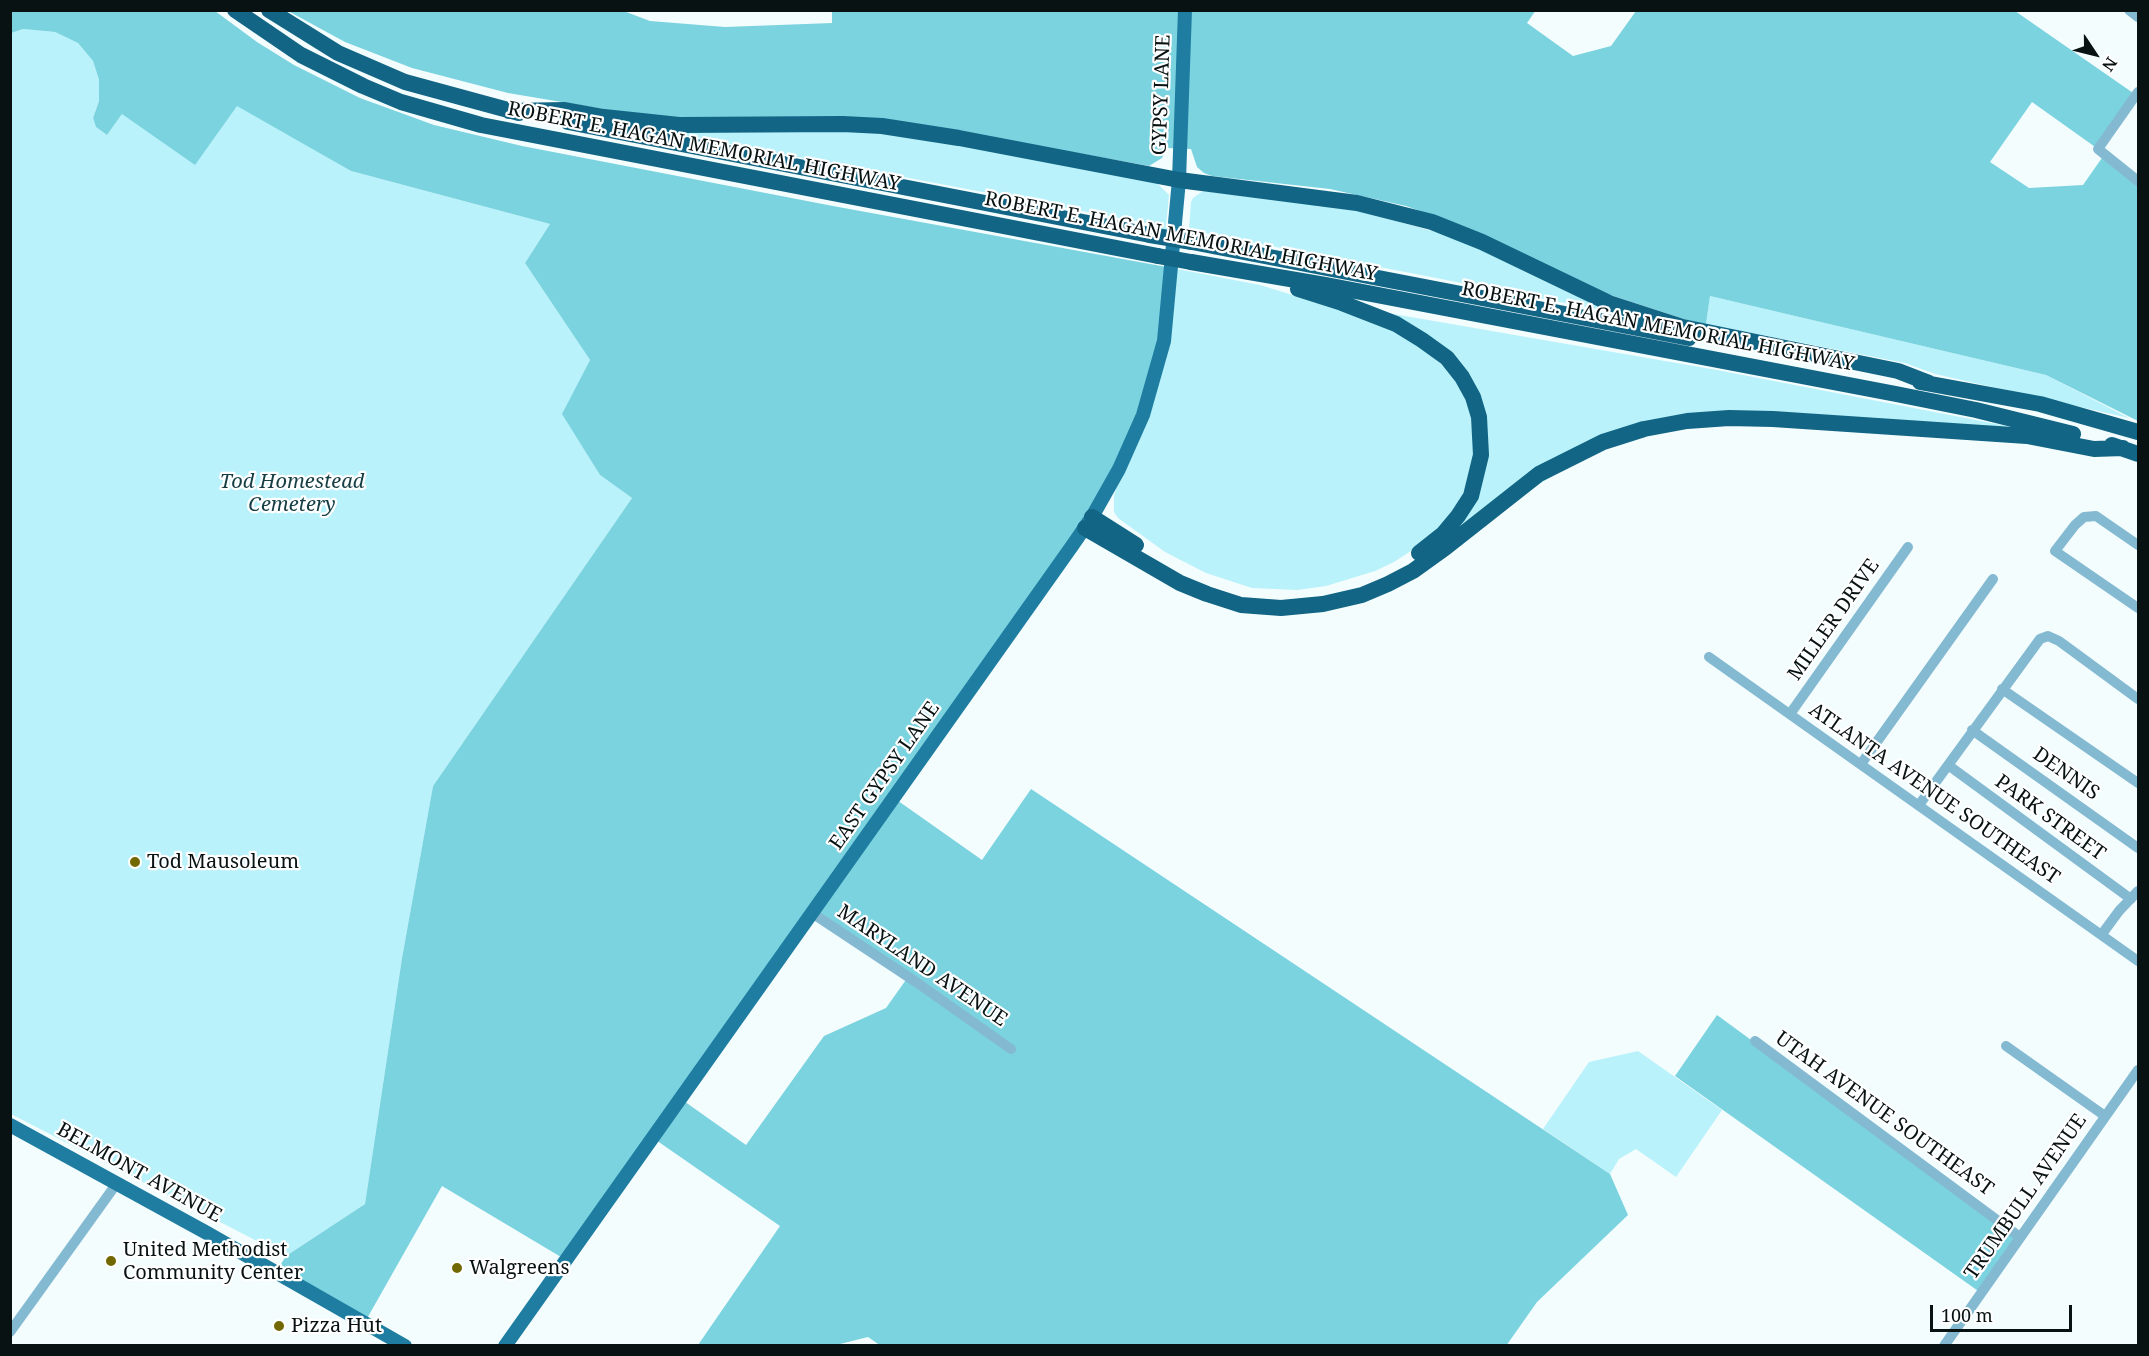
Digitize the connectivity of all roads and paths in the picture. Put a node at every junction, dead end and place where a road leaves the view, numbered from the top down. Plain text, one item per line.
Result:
1 (235, 10) edge
2 (269, 10) edge
3 (1185, 10) edge
4 (2129, 10) edge
5 (2139, 17) edge
6 (2139, 92) edge
7 (509, 111) junction
8 (1179, 180) junction
9 (2139, 181) edge
10 (1267, 276) junction
11 (1929, 383) junction
12 (2139, 432) edge
13 (2131, 451) edge
14 (1088, 523) junction
15 (2139, 545) edge
16 (1908, 547) dead end
17 (1993, 579) dead end
18 (2139, 608) edge
19 (1709, 657) dead end
20 (2002, 689) junction
21 (2139, 699) edge
22 (1790, 714) junction
23 (1972, 730) junction
24 (1861, 764) junction
25 (1948, 765) junction
26 (2139, 783) edge
27 (1919, 805) junction
28 (2139, 848) edge
29 (2135, 895) edge
30 (812, 913) junction
31 (2102, 934) junction
32 (2139, 961) edge
33 (1755, 1041) dead end
34 (2006, 1046) dead end
35 (1011, 1049) dead end
36 (2139, 1070) edge
37 (2105, 1116) junction
38 (10, 1125) edge
39 (117, 1183) junction
40 (2020, 1237) junction
41 (10, 1332) edge
42 (405, 1346) edge
43 (505, 1346) edge
44 (1944, 1346) edge

1 - 10 highway, ROBERT E. HAGAN MEMORIAL HIGHWAY, bridge
2 - 7 highway, ROBERT E. HAGAN MEMORIAL HIGHWAY
3 - 8 main road, GYPSY LANE
4 - 5 street
6 - 9 street
7 - 8 highway
7 - 11 highway, ROBERT E. HAGAN MEMORIAL HIGHWAY, bridge
8 - 11 highway
8 - 14 main road, EAST GYPSY LANE
10 - 13 highway, ROBERT E. HAGAN MEMORIAL HIGHWAY
10 - 14 highway
11 - 12 highway, ROBERT E. HAGAN MEMORIAL HIGHWAY
13 - 14 highway
14 - 30 main road, EAST GYPSY LANE
15 - 18 street
16 - 22 street, MILLER DRIVE
17 - 24 street
19 - 22 street, ATLANTA AVENUE SOUTHEAST
20 - 21 street
20 - 23 street
20 - 26 street
22 - 24 street, ATLANTA AVENUE SOUTHEAST
23 - 25 street
23 - 28 street, DENNIS
24 - 27 street, ATLANTA AVENUE SOUTHEAST
25 - 27 street
25 - 29 street, PARK STREET
27 - 31 street, ATLANTA AVENUE SOUTHEAST
29 - 31 street
30 - 35 street, MARYLAND AVENUE
30 - 43 main road, EAST GYPSY LANE
31 - 32 street, ATLANTA AVENUE SOUTHEAST
33 - 40 street, UTAH AVENUE SOUTHEAST
34 - 37 street
36 - 37 street, TRUMBULL AVENUE
37 - 40 street, TRUMBULL AVENUE
38 - 39 main road, BELMONT AVENUE
39 - 41 street
39 - 42 main road, BELMONT AVENUE
40 - 44 street, TRUMBULL AVENUE

